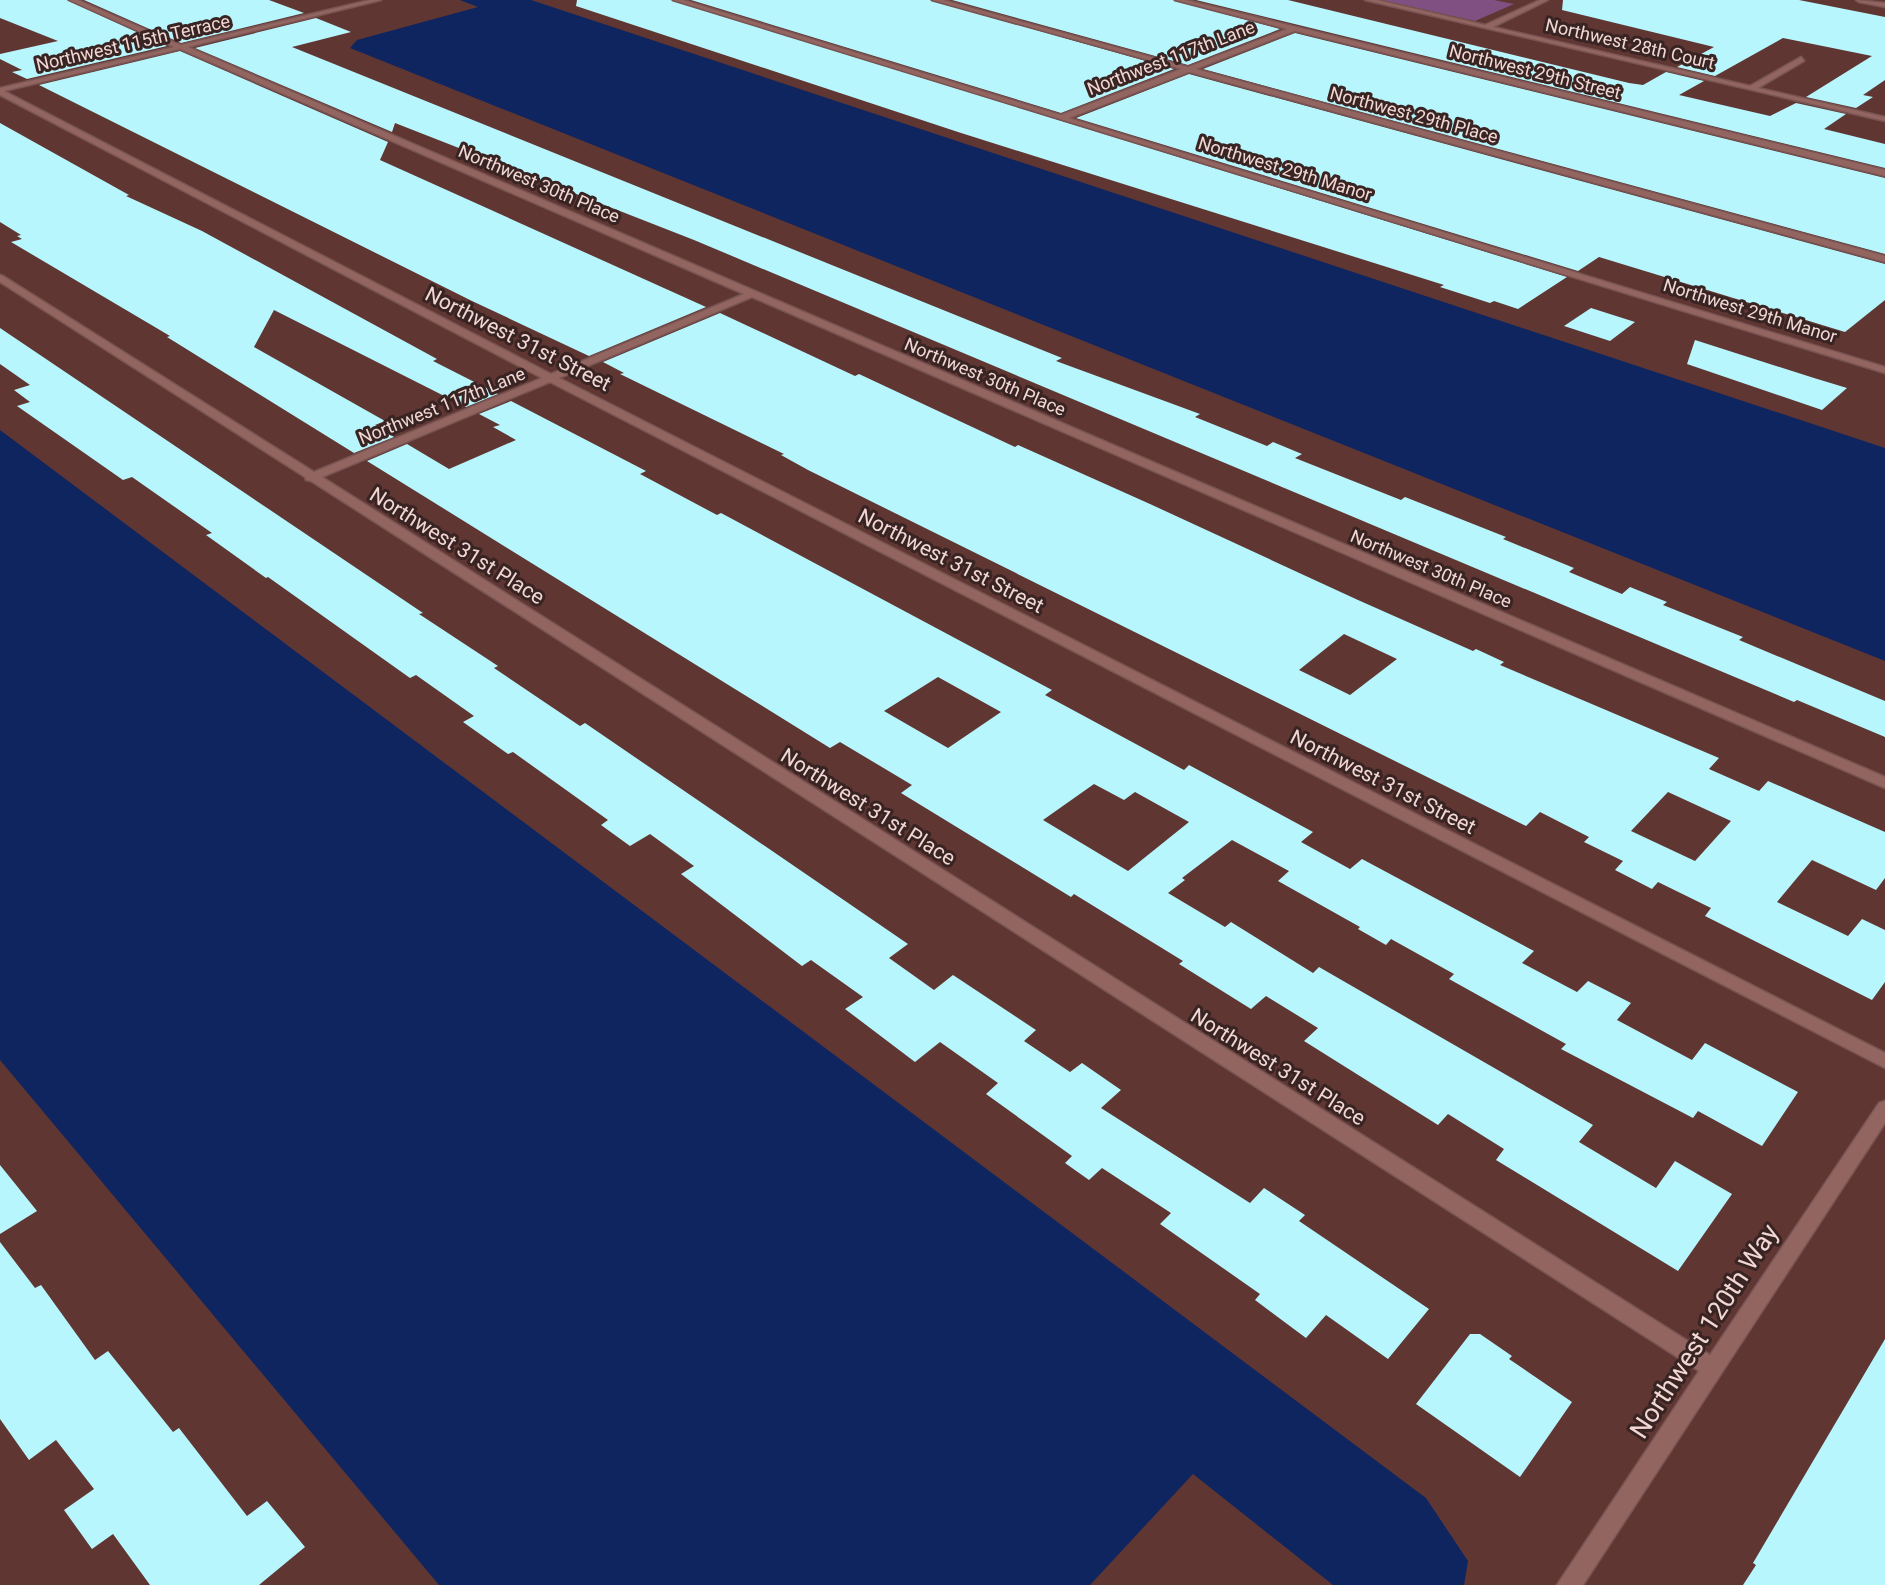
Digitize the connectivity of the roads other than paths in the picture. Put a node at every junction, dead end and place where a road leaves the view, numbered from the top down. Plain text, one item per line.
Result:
1 (72, 0) edge
2 (378, 0) edge
3 (676, 0) edge
4 (935, 0) edge
5 (1178, 0) edge
6 (1368, 0) edge
7 (1545, 0) edge
8 (1859, 0) edge
9 (328, 3) dead end
10 (1885, 5) edge
11 (343, 8) junction
12 (1486, 27) junction
13 (1293, 29) junction
14 (181, 47) junction
15 (1800, 60) dead end
16 (1188, 69) junction
17 (1752, 88) junction
18 (0, 91) edge
19 (1061, 118) junction
20 (1885, 118) edge
21 (1885, 173) edge
22 (1885, 259) edge
23 (0, 278) edge
24 (752, 294) junction
25 (1885, 370) edge
26 (553, 379) junction
27 (310, 478) junction
28 (1885, 783) edge
29 (1885, 1060) edge
30 (1885, 1108) edge
31 (1714, 1369) junction
32 (1575, 1576) edge

1 - 14 street, Northwest 30th Place
2 - 11 street, Northwest 115th Terrace
3 - 19 street, Northwest 29th Manor
4 - 16 street, Northwest 29th Place
5 - 13 street, Northwest 29th Street
6 - 12 street, Northwest 28th Court
7 - 12 street
8 - 10 street
9 - 11 street
11 - 14 street, Northwest 115th Terrace
12 - 17 street, Northwest 28th Court
13 - 16 street, Northwest 117th Lane
13 - 21 street, Northwest 29th Street
14 - 18 street, Northwest 115th Terrace
14 - 24 street, Northwest 30th Place
15 - 17 street
16 - 19 street, Northwest 117th Lane
16 - 22 street, Northwest 29th Place
17 - 20 street, Northwest 28th Court
18 - 26 street, Northwest 31st Street
19 - 25 street, Northwest 29th Manor
23 - 27 street, Northwest 31st Place
24 - 26 street, Northwest 117th Lane
24 - 28 street, Northwest 30th Place
26 - 27 street, Northwest 117th Lane
26 - 29 street, Northwest 31st Street
27 - 31 street, Northwest 31st Place
30 - 31 street, Northwest 120th Way
31 - 32 street, Northwest 120th Way

